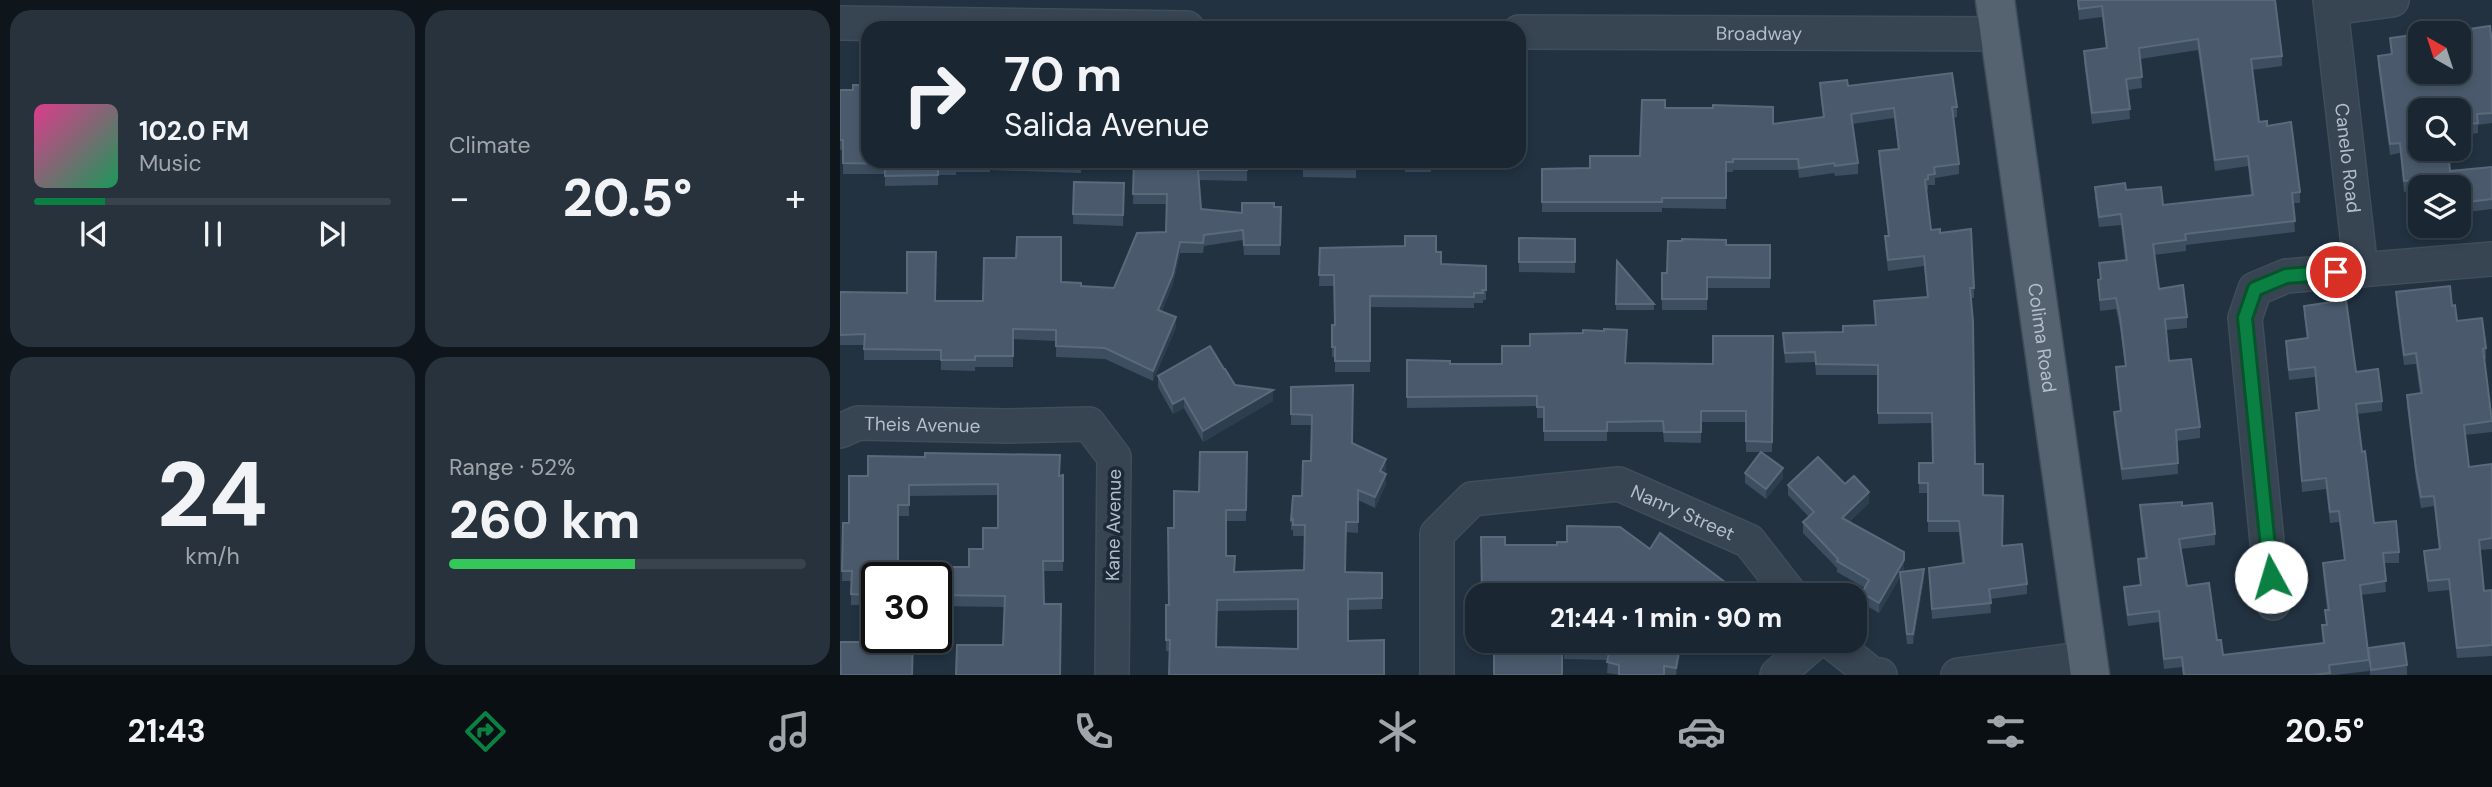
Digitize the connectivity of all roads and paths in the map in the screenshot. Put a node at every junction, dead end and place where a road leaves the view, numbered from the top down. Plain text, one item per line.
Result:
1 (2392, 0) edge
2 (2331, 4) edge
3 (900, 12) edge
4 (1101, 13) edge
5 (1998, 17) edge
6 (1147, 21) edge
7 (840, 23) edge
8 (1526, 32) edge
9 (2492, 259) edge
10 (2361, 270) junction
11 (1007, 426) joint
12 (840, 431) edge
13 (1782, 583) edge
14 (2273, 603) dead end
15 (1802, 653) edge
16 (1845, 653) edge
17 (2089, 667) edge
18 (1112, 675) edge
19 (1437, 675) edge
20 (1777, 675) edge
21 (1880, 675) edge
22 (1958, 675) edge

1 - 2 street
2 - 10 street, Canelo Road
3 - 4 street
3 - 7 street
4 - 6 street
5 - 8 street, Broadway
5 - 17 main road, Colima Road
9 - 10 street
10 - 14 street
11 - 12 street, Theis Avenue
11 - 18 street, Kane Avenue
13 - 19 street, Nanry Street
15 - 20 street
16 - 21 street
17 - 22 street

